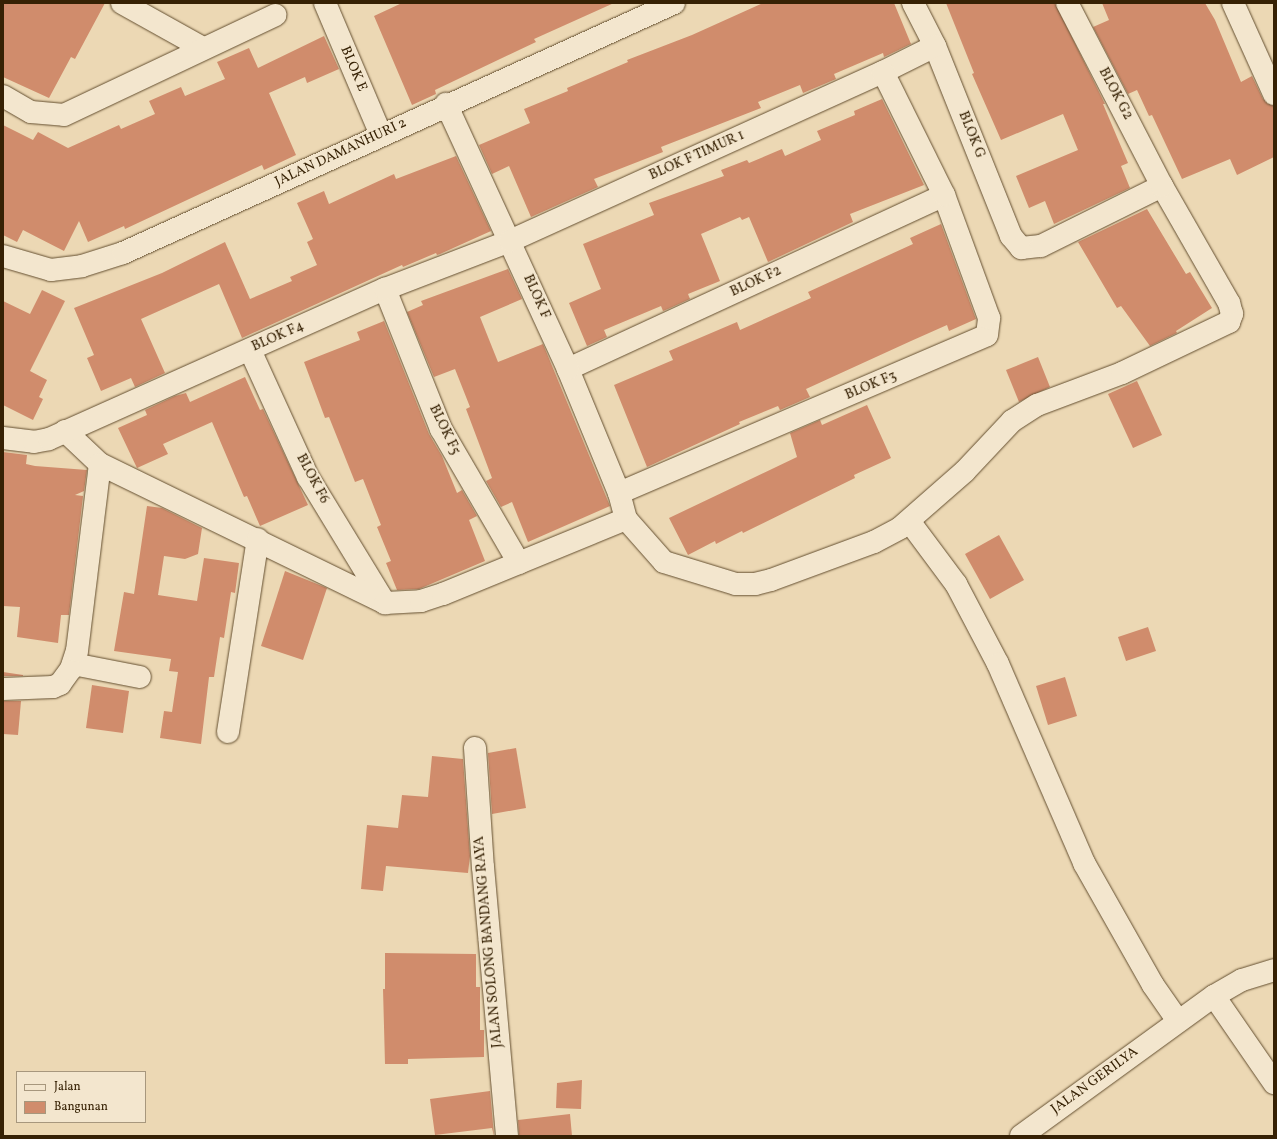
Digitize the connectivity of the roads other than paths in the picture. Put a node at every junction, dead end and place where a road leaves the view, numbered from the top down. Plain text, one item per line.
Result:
1 (122, 3) edge
2 (325, 3) edge
3 (674, 3) edge
4 (913, 3) edge
5 (1067, 3) edge
6 (1233, 3) edge
7 (276, 15) dead end
8 (935, 46) junction
9 (203, 48) junction
10 (883, 72) junction
11 (1274, 94) edge
12 (3, 96) edge
13 (446, 104) junction
14 (381, 134) junction
15 (1162, 186) junction
16 (944, 195) junction
17 (510, 240) junction
18 (3, 256) edge
19 (386, 289) junction
20 (250, 350) junction
21 (568, 369) junction
22 (57, 435) junction
23 (3, 438) edge
24 (100, 464) junction
25 (619, 493) junction
26 (626, 519) junction
27 (908, 521) junction
28 (258, 539) junction
29 (519, 564) junction
30 (386, 603) junction
31 (73, 664) junction
32 (140, 677) dead end
33 (3, 689) edge
34 (228, 732) dead end
35 (475, 748) dead end
36 (1274, 970) edge
37 (1214, 996) junction
38 (1174, 1024) junction
39 (1274, 1083) edge
40 (507, 1136) edge
41 (1021, 1136) edge

1 - 9 street
2 - 14 street, BLOK E
3 - 13 street, JALAN DAMANHURI 2
4 - 8 street, BLOK G
5 - 15 street, BLOK G2
6 - 11 street
7 - 9 street
8 - 10 street, BLOK F TIMUR 1
8 - 15 street, BLOK G
9 - 12 street
10 - 16 street
10 - 17 street, BLOK F TIMUR 1
13 - 14 street, JALAN DAMANHURI 2
13 - 17 street, BLOK F
14 - 18 street, JALAN DAMANHURI 2
15 - 27 street, BLOK G2
16 - 21 street, BLOK F2
16 - 25 street, BLOK F3
17 - 19 street, BLOK F4
17 - 21 street, BLOK F
19 - 20 street, BLOK F4
19 - 29 street, BLOK F5
20 - 22 street, BLOK F4
20 - 30 street, BLOK F6
21 - 25 street, BLOK F
22 - 23 street, BLOK F4
22 - 24 street
24 - 28 street
24 - 31 street
25 - 26 street, BLOK F
26 - 27 street
26 - 29 street
27 - 38 street
28 - 30 street
28 - 34 street
29 - 30 street
31 - 32 street
31 - 33 street
35 - 40 street, JALAN SOLONG BANDANG RAYA
36 - 37 street, JALAN GERILYA
37 - 38 street, JALAN GERILYA
37 - 39 street
38 - 41 street, JALAN GERILYA

